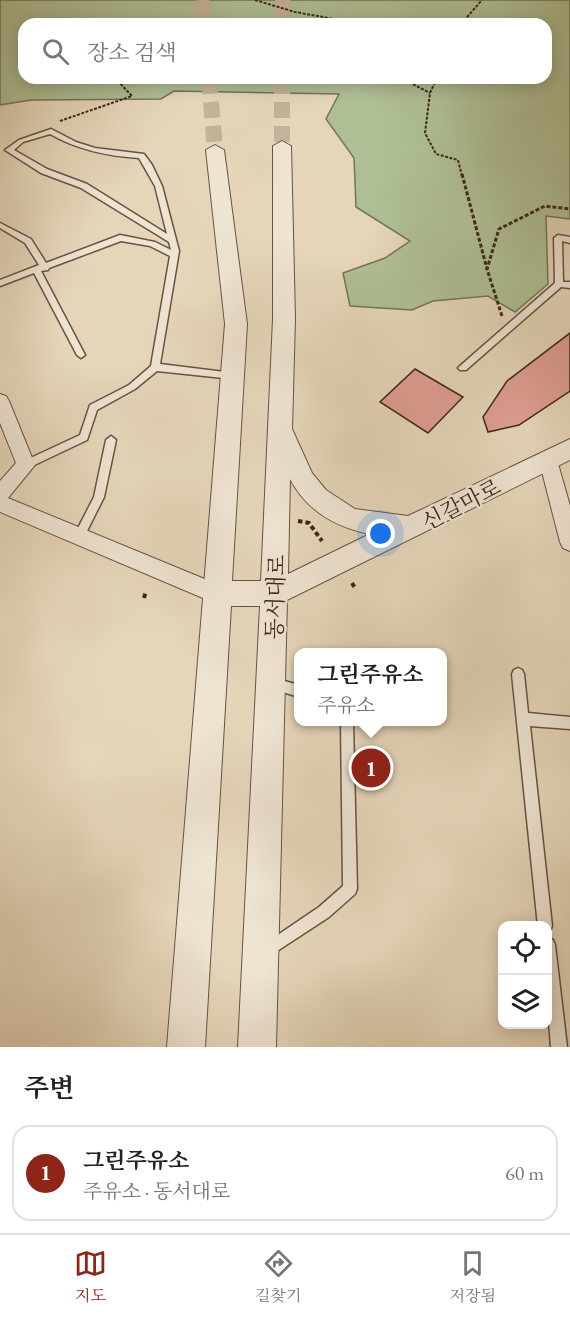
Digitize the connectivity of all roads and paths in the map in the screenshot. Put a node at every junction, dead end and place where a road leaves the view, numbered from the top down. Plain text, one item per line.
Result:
1 (255, 0) edge
2 (482, 0) edge
3 (343, 18) edge
4 (466, 18) edge
5 (121, 84) edge
6 (413, 84) edge
7 (434, 84) edge
8 (430, 93) junction
9 (54, 124) dead end
10 (282, 146) tunnel mouth
11 (215, 150) tunnel mouth
12 (570, 209) edge
13 (0, 225) edge
14 (570, 240) edge
15 (173, 241) junction
16 (174, 255) junction
17 (41, 269) junction
18 (486, 269) junction
19 (0, 284) edge
20 (559, 284) junction
21 (570, 285) edge
22 (506, 328) junction
23 (81, 355) dead end
24 (155, 367) junction
25 (463, 368) dead end
26 (232, 376) junction
27 (0, 401) edge
28 (280, 429) junction
29 (111, 440) dead end
30 (559, 455) edge
31 (26, 465) junction
32 (4, 487) edge
33 (0, 503) edge
34 (309, 523) dead end
35 (414, 528) junction
36 (79, 536) junction
37 (322, 541) dead end
38 (570, 542) edge
39 (146, 591) dead end
40 (275, 593) junction
41 (217, 594) junction
42 (144, 598) dead end
43 (518, 674) dead end
44 (285, 687) edge
45 (522, 719) junction
46 (570, 723) edge
47 (346, 726) edge
48 (544, 921) edge
49 (260, 955) junction
50 (551, 975) edge
51 (186, 1047) edge
52 (257, 1047) edge
53 (559, 1047) edge

1 - 3 path
2 - 4 path
5 - 9 path
6 - 8 path
7 - 8 path
8 - 18 path
10 - 28 street, 동서대로
11 - 26 street
12 - 18 path
13 - 17 lane
14 - 20 lane
15 - 15 lane
15 - 16 lane
16 - 17 lane
16 - 24 lane
17 - 19 lane
17 - 23 lane
18 - 22 path
20 - 21 lane
20 - 22 lane
22 - 25 lane
24 - 26 lane
24 - 31 lane
26 - 41 street
27 - 31 street
28 - 35 street
28 - 40 street, 동서대로
29 - 36 lane
30 - 35 street, 신갈마로
30 - 38 street, 신갈마로
31 - 32 street
33 - 36 street
34 - 37 path
35 - 40 street, 신갈마로
36 - 41 street
39 - 42 path
40 - 41 street
40 - 44 street, 동서대로
41 - 51 street
43 - 45 lane
44 - 49 street, 동서대로
45 - 46 lane
45 - 48 lane
47 - 49 lane
49 - 52 street, 동서대로
50 - 53 lane

